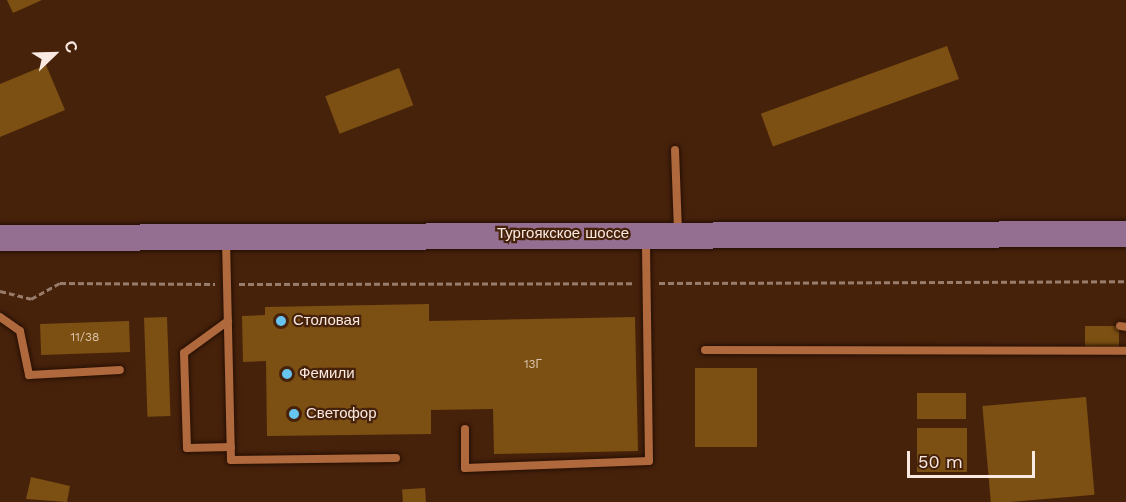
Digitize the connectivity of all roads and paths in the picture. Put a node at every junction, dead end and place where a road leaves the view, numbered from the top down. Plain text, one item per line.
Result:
1 (675, 150) dead end
2 (646, 233) junction
3 (678, 233) junction
4 (1126, 234) edge
5 (226, 236) junction
6 (0, 238) edge
7 (1126, 281) edge
8 (647, 283) junction
9 (227, 284) junction
10 (0, 291) edge
11 (0, 317) edge
12 (228, 321) junction
13 (705, 350) dead end
14 (1126, 351) edge
15 (120, 370) dead end
16 (465, 429) dead end
17 (231, 447) junction
18 (396, 458) dead end

1 - 3 lane
2 - 3 main road, Тургоякское шоссе
2 - 5 main road, Тургоякское шоссе
2 - 8 lane
3 - 4 main road, Тургоякское шоссе
5 - 6 main road, Тургоякское шоссе
5 - 9 lane
7 - 8 path
8 - 9 path
8 - 16 lane
9 - 10 path
9 - 12 lane
11 - 15 lane
12 - 17 lane
12 - 17 lane
13 - 14 lane
17 - 18 lane

